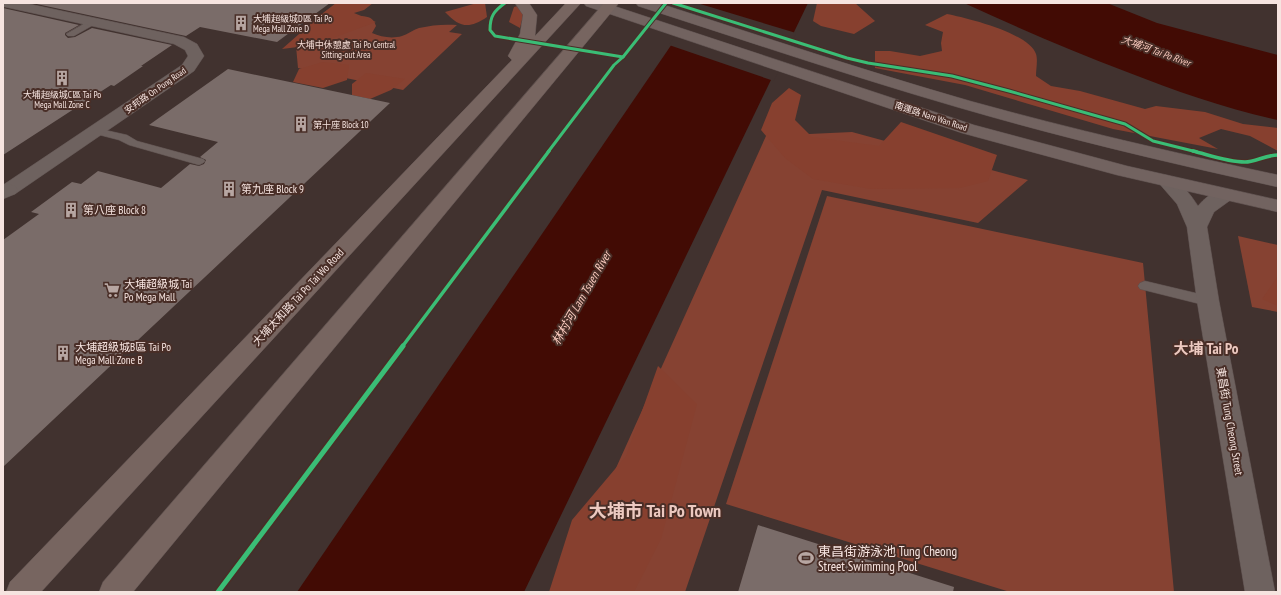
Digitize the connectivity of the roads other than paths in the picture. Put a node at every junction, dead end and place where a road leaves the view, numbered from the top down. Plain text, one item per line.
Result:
1 (5, 3) edge
2 (522, 3) edge
3 (574, 3) edge
4 (644, 3) edge
5 (603, 5) edge
6 (92, 22) junction
7 (71, 34) dead end
8 (505, 76) junction
9 (96, 131) junction
10 (199, 161) dead end
11 (1166, 181) junction
12 (1278, 181) edge
13 (5, 190) edge
14 (1225, 195) junction
15 (1278, 206) edge
16 (1197, 227) junction
17 (1145, 286) dead end
18 (1208, 301) junction
19 (21, 592) edge
20 (114, 592) edge
21 (1260, 592) edge

1 - 6 street, 安邦路 On Pong Road
2 - 8 main road
3 - 8 main road, 大埔太和路 Tai Po Tai Wo Road
4 - 12 main road, 南運路 Nam Wan Road
5 - 11 main road, 南運路 Nam Wan Road
5 - 20 main road
6 - 7 lane
6 - 9 street, 安邦路 On Pong Road
8 - 19 main road, 大埔太和路 Tai Po Tai Wo Road
9 - 10 lane
9 - 13 street, 安邦路 On Pong Road
11 - 14 main road, 南運路 Nam Wan Road
11 - 16 street, 東昌街 Tung Cheong Street
14 - 15 main road, 南運路 Nam Wan Road
14 - 16 street
16 - 18 street, 東昌街 Tung Cheong Street
17 - 18 lane
18 - 21 street, 東昌街 Tung Cheong Street

